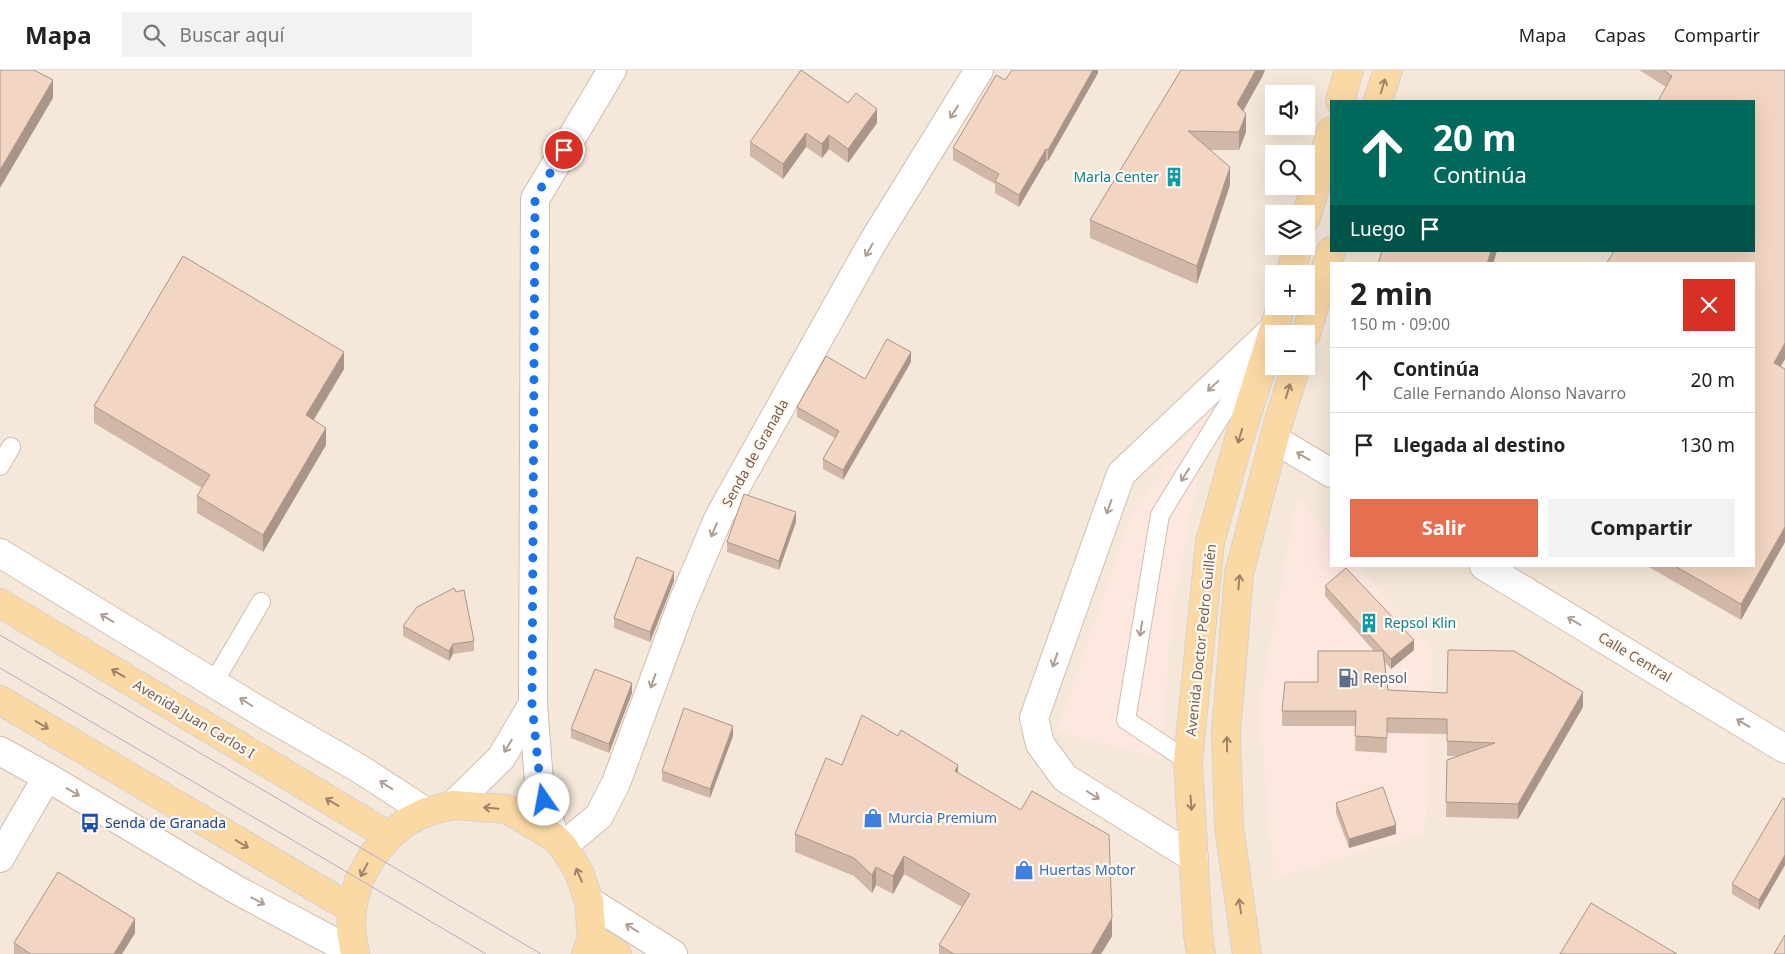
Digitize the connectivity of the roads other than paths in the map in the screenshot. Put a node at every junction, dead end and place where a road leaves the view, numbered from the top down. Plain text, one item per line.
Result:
1 (612, 70) edge
2 (979, 70) edge
3 (1349, 70) edge
4 (1388, 70) edge
5 (1340, 100) edge
6 (1378, 100) edge
7 (1330, 134) edge
8 (1310, 205) edge
9 (1331, 252) edge
10 (1278, 318) edge
11 (1309, 325) edge
12 (1293, 375) edge
13 (1274, 439) junction
14 (11, 446) dead end
15 (0, 466) edge
16 (1330, 472) edge
17 (0, 553) edge
18 (1486, 567) edge
19 (261, 602) dead end
20 (0, 603) edge
21 (214, 682) junction
22 (0, 700) edge
23 (532, 704) junction
24 (1785, 749) edge
25 (0, 751) edge
26 (1188, 761) junction
27 (47, 777) junction
28 (453, 805) junction
29 (426, 812) junction
30 (388, 836) junction
31 (558, 842) junction
32 (0, 858) edge
33 (1194, 858) junction
34 (589, 901) junction
35 (352, 909) junction
36 (589, 947) edge
37 (355, 954) edge
38 (617, 954) edge
39 (673, 954) edge
40 (1201, 954) edge
41 (1247, 954) edge

1 - 23 street
2 -> 31 street, Senda de Granada
3 - 5 main road
6 -> 4 main road
7 - 8 main road
9 - 11 main road
10 -> 26 main road, Avenida Doctor Pedro Guillén
10 -> 26 lane
10 -> 33 street
13 -> 12 main road
16 -> 13 street
41 -> 13 main road
14 - 15 lane
21 -> 17 street
24 -> 18 street, Calle Central
19 - 21 lane
30 -> 20 main road, Avenida Juan Carlos I
29 -> 21 street
22 -> 35 main road
23 -> 28 street
23 - 31 street
25 - 27 street
26 -> 33 main road, Avenida Doctor Pedro Guillén
27 - 32 street
27 -> 37 street
28 - 29 main road
31 -> 28 main road
29 - 30 main road
30 -> 35 main road
34 -> 31 main road
33 - 40 main road, Avenida Doctor Pedro Guillén
34 - 36 main road
39 -> 34 street
35 - 37 main road
36 - 38 main road

